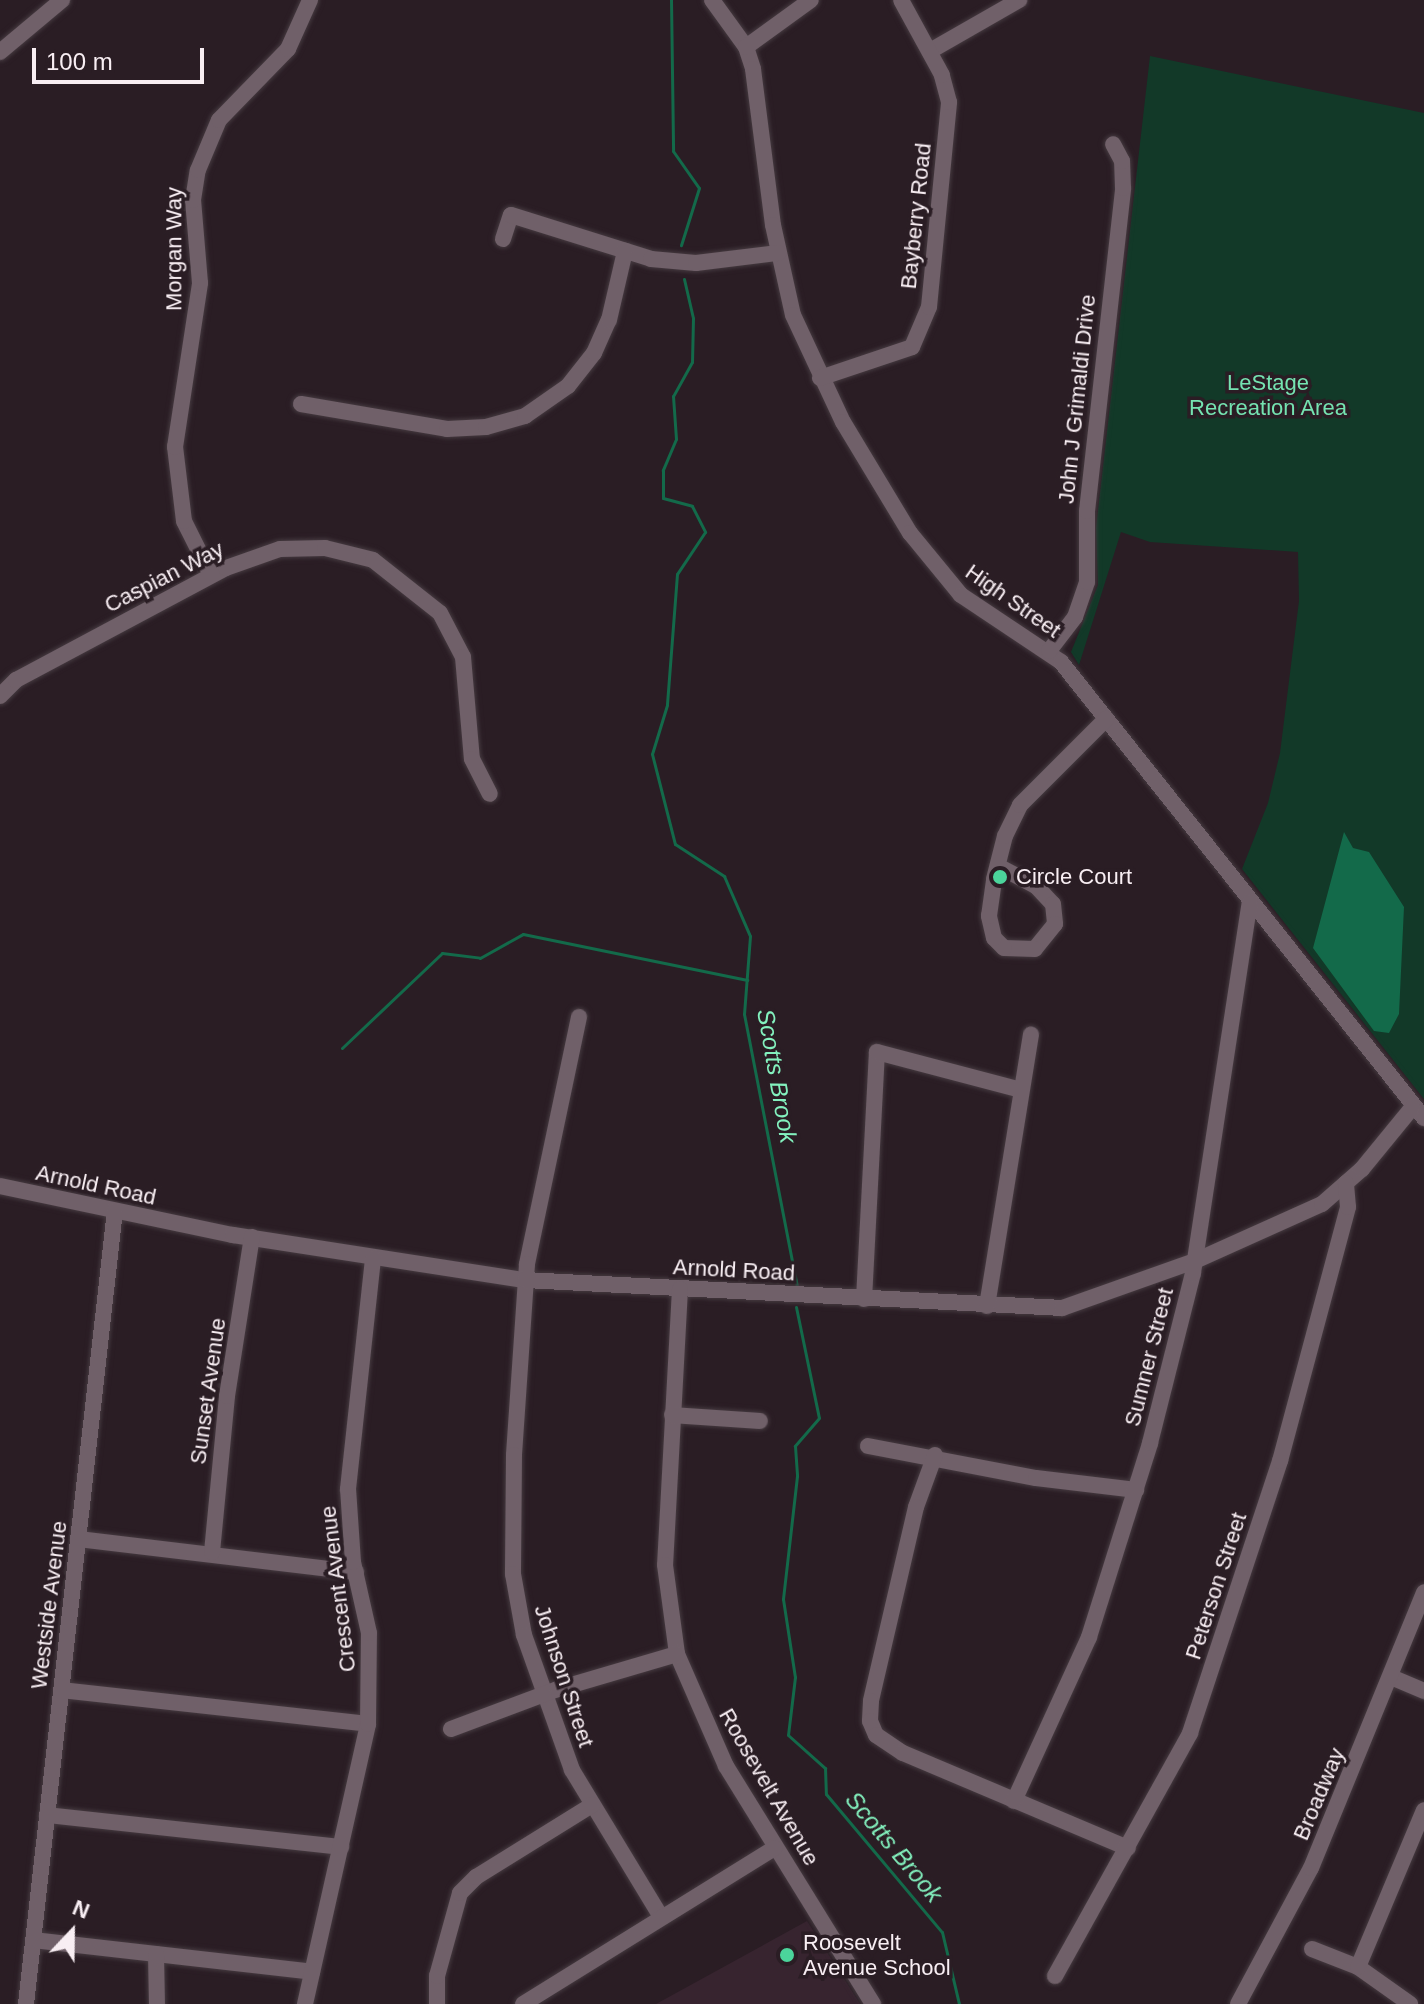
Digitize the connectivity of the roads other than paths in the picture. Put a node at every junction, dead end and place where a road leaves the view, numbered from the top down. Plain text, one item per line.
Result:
1 (62, 0) edge
2 (310, 0) edge
3 (712, 0) edge
4 (811, 0) edge
5 (901, 0) edge
6 (1019, 0) edge
7 (746, 47) junction
8 (930, 51) junction
9 (0, 52) edge
10 (1113, 144) dead end
11 (503, 239) dead end
12 (625, 251) junction
13 (778, 253) junction
14 (820, 378) junction
15 (301, 404) dead end
16 (211, 575) junction
17 (1049, 651) junction
18 (0, 696) edge
19 (1106, 719) junction
20 (490, 794) dead end
21 (998, 866) junction
22 (1250, 902) junction
23 (579, 1017) dead end
24 (1031, 1035) dead end
25 (1021, 1090) junction
26 (1418, 1113) edge
27 (1346, 1183) junction
28 (0, 1186) edge
29 (115, 1211) junction
30 (252, 1237) junction
31 (373, 1258) junction
32 (1195, 1261) junction
33 (525, 1280) junction
34 (680, 1289) junction
35 (864, 1299) junction
36 (987, 1306) junction
37 (672, 1415) junction
38 (760, 1421) dead end
39 (868, 1446) dead end
40 (935, 1455) junction
41 (1136, 1490) junction
42 (78, 1539) junction
43 (212, 1552) junction
44 (356, 1572) junction
45 (1424, 1592) edge
46 (677, 1654) junction
47 (1391, 1677) junction
48 (61, 1690) junction
49 (1424, 1691) edge
50 (544, 1694) junction
51 (368, 1724) junction
52 (451, 1729) dead end
53 (1014, 1801) junction
54 (592, 1805) junction
55 (1424, 1810) edge
56 (47, 1815) junction
57 (341, 1847) junction
58 (775, 1848) junction
59 (1128, 1848) junction
60 (661, 1917) junction
61 (33, 1940) junction
62 (1312, 1949) dead end
63 (156, 1954) junction
64 (1358, 1967) junction
65 (312, 1972) junction
66 (1055, 1976) dead end
67 (26, 2004) edge
68 (157, 2004) edge
69 (305, 2004) edge
70 (437, 2004) edge
71 (523, 2004) edge
72 (873, 2004) edge
73 (1238, 2004) edge
74 (1410, 2004) edge

1 - 9 street
2 - 16 street, Morgan Way
3 - 7 street, High Street
4 - 7 street
5 - 8 street, Bayberry Road
6 - 8 street
7 - 13 street, High Street
8 - 14 street, Bayberry Road
10 - 17 street, John J Grimaldi Drive
11 - 12 street
12 - 13 street
12 - 15 street
13 - 14 street, High Street
14 - 17 street, High Street
16 - 18 street, Caspian Way
16 - 20 street, Caspian Way
17 - 19 street, High Street
19 - 21 street
19 - 22 street, High Street
21 - 21 street
22 - 26 street, High Street
22 - 32 street, Sumner Street
23 - 33 street, Johnson Street
24 - 25 street
25 - 35 street
25 - 36 street
26 - 27 street, Arnold Road
27 - 32 street, Arnold Road
27 - 59 street, Peterson Street
28 - 29 street, Arnold Road
29 - 30 street, Arnold Road
29 - 42 street, Westside Avenue
30 - 31 street, Arnold Road
30 - 43 street, Sunset Avenue
31 - 33 street, Arnold Road
31 - 44 street, Crescent Avenue
32 - 36 street, Arnold Road
32 - 41 street, Sumner Street
33 - 34 street, Arnold Road
33 - 50 street, Johnson Street
34 - 35 street, Arnold Road
34 - 37 street, Roosevelt Avenue
35 - 36 street, Arnold Road
37 - 38 street
37 - 46 street, Roosevelt Avenue
39 - 40 street
40 - 41 street
40 - 53 street
41 - 53 street, Sumner Street
42 - 43 street
42 - 48 street, Westside Avenue
43 - 44 street
44 - 51 street, Crescent Avenue
45 - 47 street, Broadway
46 - 50 street
46 - 58 street, Roosevelt Avenue
47 - 49 street
47 - 73 street, Broadway
48 - 51 street
48 - 56 street, Westside Avenue
50 - 52 street
50 - 54 street, Johnson Street
51 - 57 street, Crescent Avenue
53 - 59 street
54 - 60 street, Johnson Street
54 - 70 street
55 - 64 street
56 - 57 street
56 - 61 street, Westside Avenue
57 - 65 street, Crescent Avenue
58 - 60 street
58 - 72 street, Roosevelt Avenue
59 - 66 street, Peterson Street
60 - 71 street
61 - 63 street
61 - 67 street, Westside Avenue
62 - 64 street
63 - 65 street
63 - 68 street
64 - 74 street
65 - 69 street, Crescent Avenue

